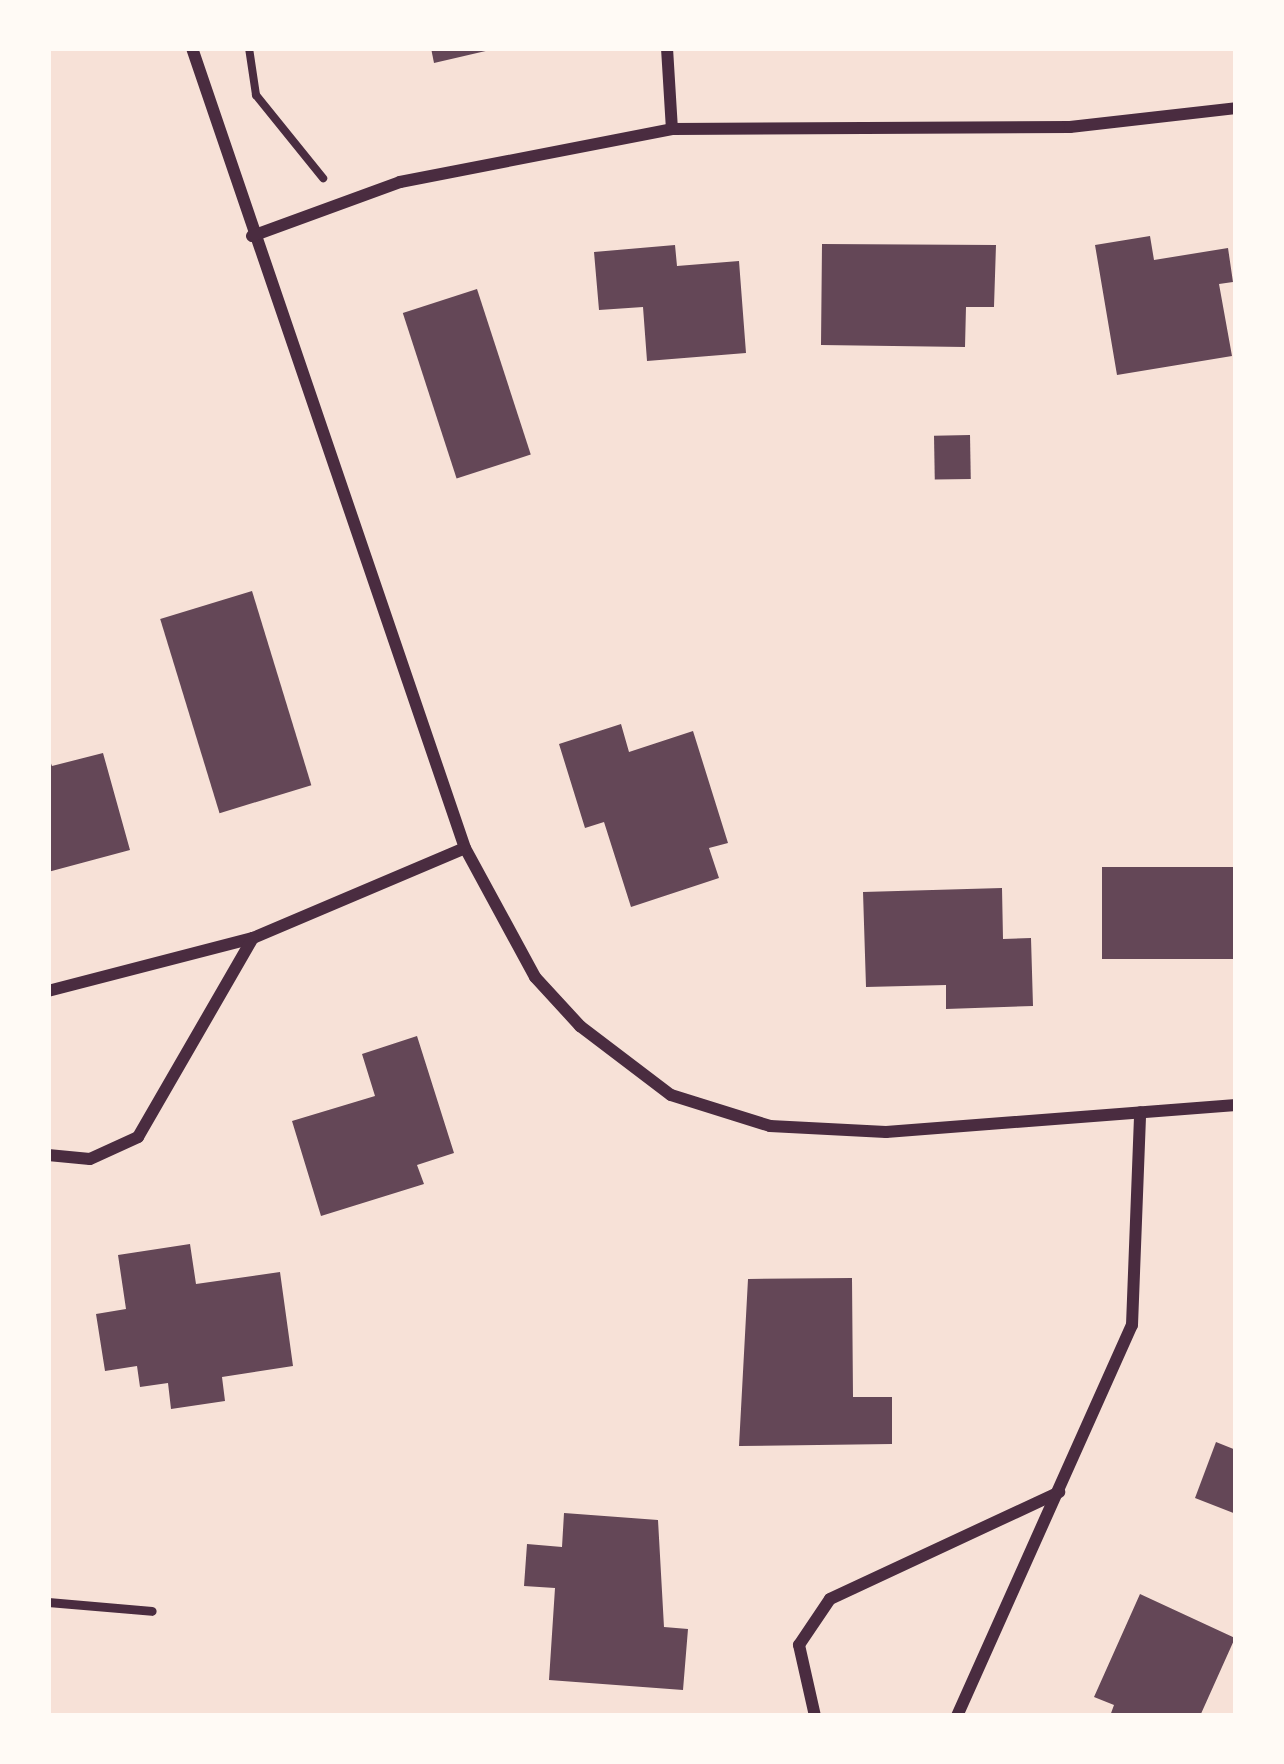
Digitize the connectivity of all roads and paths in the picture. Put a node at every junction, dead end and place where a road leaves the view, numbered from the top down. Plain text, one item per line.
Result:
1 (192, 48) edge
2 (249, 48) edge
3 (667, 48) edge
4 (1236, 108) edge
5 (672, 129) junction
6 (344, 203) junction
7 (252, 236) junction
8 (465, 848) junction
9 (254, 938) junction
10 (48, 991) edge
11 (1236, 1105) edge
12 (1140, 1112) junction
13 (48, 1155) edge
14 (1060, 1492) junction
15 (48, 1602) edge
16 (152, 1611) dead end
17 (815, 1716) edge
18 (957, 1716) edge

1 - 7 street
2 - 6 path
3 - 5 street
4 - 5 street
5 - 6 street
6 - 7 street
7 - 8 street
8 - 9 street
8 - 12 street
9 - 10 street
9 - 13 street
11 - 12 street
12 - 14 street
14 - 17 street
14 - 18 street
15 - 16 lane

